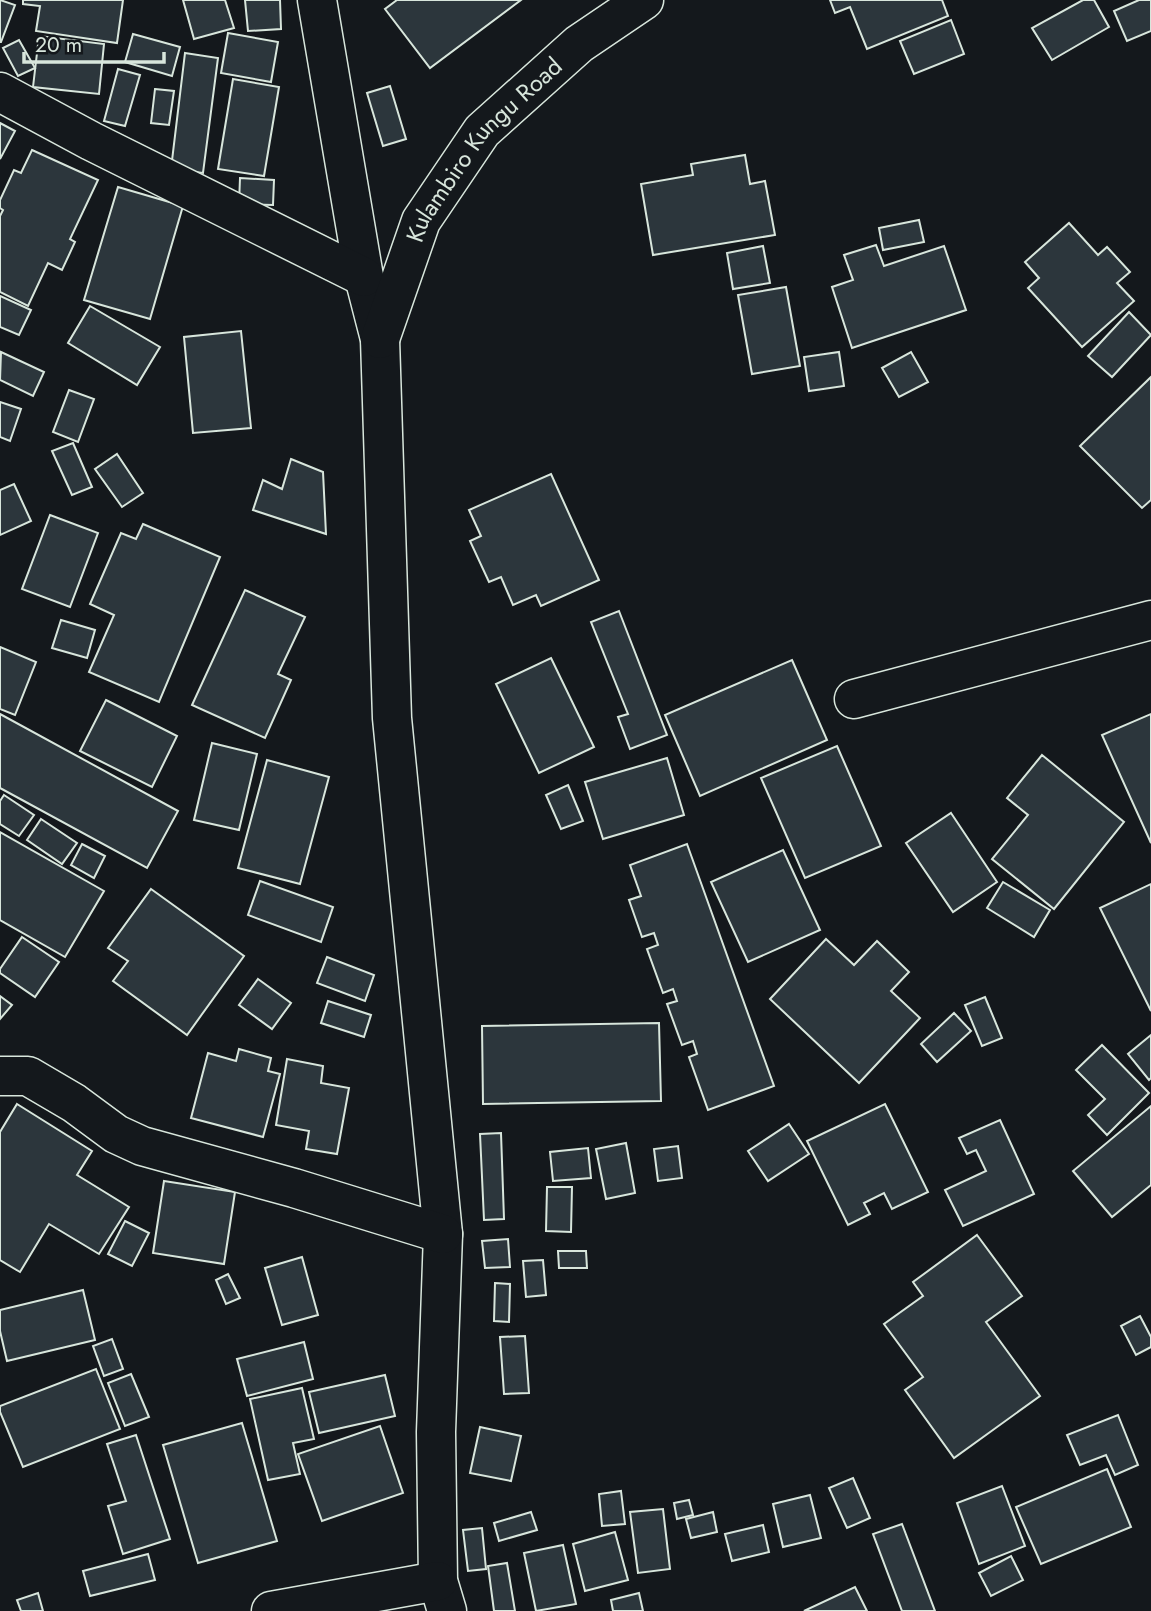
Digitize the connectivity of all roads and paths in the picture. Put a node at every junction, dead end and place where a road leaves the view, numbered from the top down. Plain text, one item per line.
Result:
1 (317, 0) edge
2 (644, 0) edge
3 (0, 92) edge
4 (364, 277) junction
5 (380, 340) junction
6 (1151, 620) edge
7 (854, 699) dead end
8 (0, 1076) edge
9 (443, 1234) junction
10 (442, 1596) edge
11 (271, 1611) edge

1 - 4 street
2 - 5 street, Kulambiro Kungu Road
3 - 4 street
4 - 5 street
5 - 9 street
6 - 7 street
8 - 9 street
9 - 10 street
10 - 11 street

